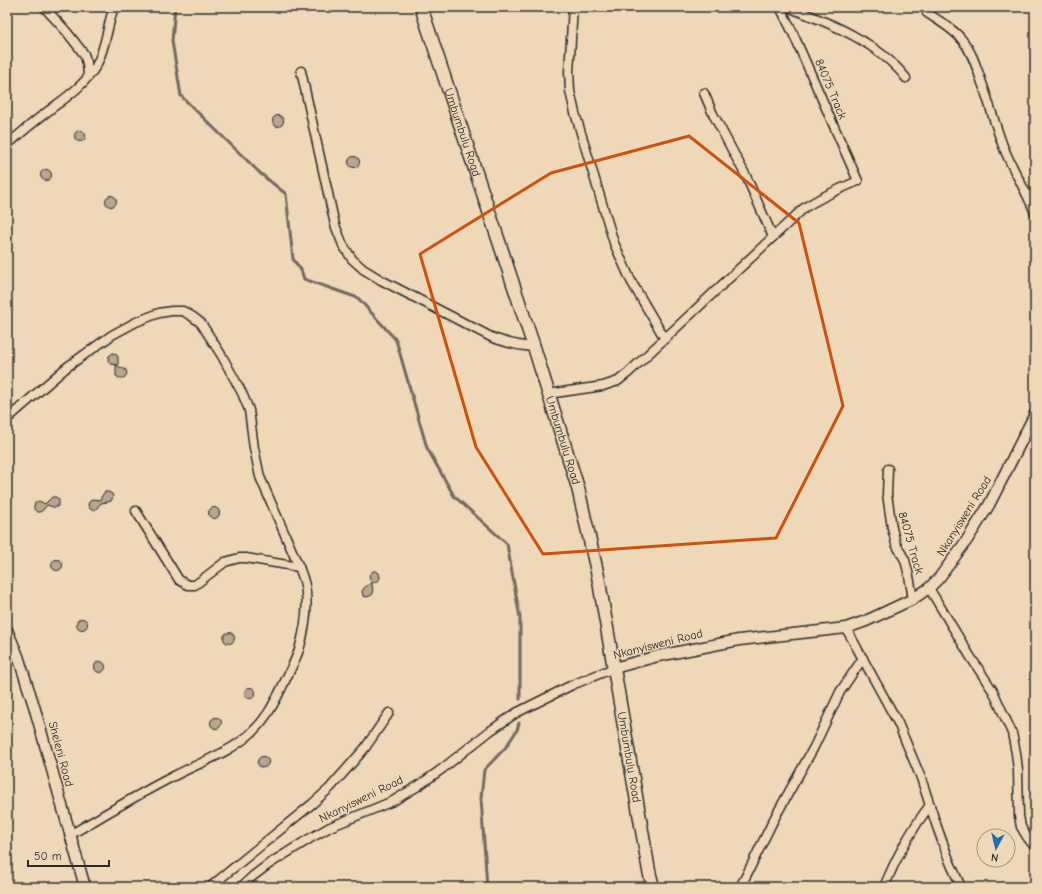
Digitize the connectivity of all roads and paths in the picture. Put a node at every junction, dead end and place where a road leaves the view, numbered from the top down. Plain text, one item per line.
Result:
1 (44, 7) edge
2 (114, 7) edge
3 (421, 7) edge
4 (574, 7) edge
5 (780, 7) edge
6 (788, 7) edge
7 (927, 13) dead end
8 (300, 71) dead end
9 (88, 77) junction
10 (906, 78) dead end
11 (704, 93) dead end
12 (7, 145) edge
13 (1035, 213) edge
14 (773, 237) junction
15 (665, 338) junction
16 (534, 347) junction
17 (548, 394) junction
18 (1035, 414) edge
19 (7, 419) edge
20 (888, 469) dead end
21 (136, 511) dead end
22 (299, 567) junction
23 (929, 588) junction
24 (913, 599) junction
25 (846, 628) junction
26 (7, 630) edge
27 (863, 658) junction
28 (614, 668) junction
29 (389, 713) dead end
30 (930, 805) junction
31 (70, 835) junction
32 (1035, 847) edge
33 (83, 886) edge
34 (210, 887) edge
35 (241, 887) edge
36 (653, 887) edge
37 (740, 887) edge
38 (884, 887) edge
39 (961, 887) edge

1 - 9 street
2 - 9 street
3 - 16 main road, Umbumbulu Road
4 - 15 street
5 - 14 street, 84075 Track
6 - 10 street
7 - 13 street
8 - 16 street
9 - 12 street
11 - 14 street
14 - 15 street
15 - 17 street
16 - 17 main road, Umbumbulu Road
17 - 28 main road, Umbumbulu Road
18 - 23 street, Nkanyisweni Road
19 - 22 street
20 - 24 street, 84075 Track
21 - 22 street
22 - 31 street
23 - 24 street, Nkanyisweni Road
23 - 32 street
24 - 25 street, Nkanyisweni Road
25 - 27 street
25 - 28 street, Nkanyisweni Road
26 - 31 street, Sheleni Road
27 - 30 street
27 - 37 street
28 - 35 street, Nkanyisweni Road
28 - 36 main road, Umbumbulu Road
29 - 34 street
30 - 38 street
30 - 39 street
31 - 33 street, Sheleni Road

